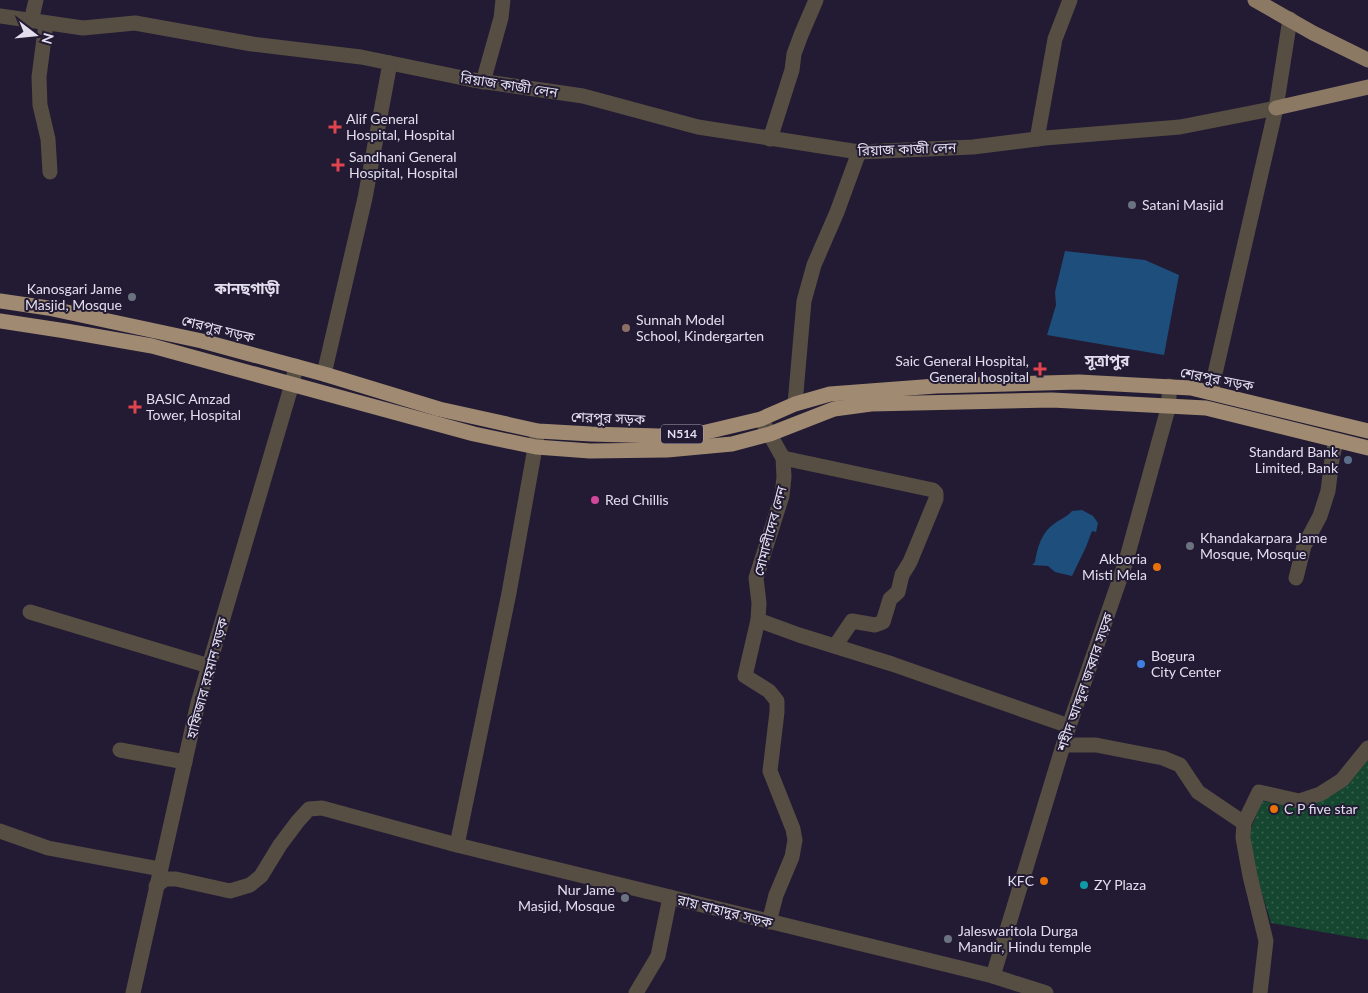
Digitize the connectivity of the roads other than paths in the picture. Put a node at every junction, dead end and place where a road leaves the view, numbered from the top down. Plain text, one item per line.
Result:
1 (36, 0) edge
2 (503, 0) edge
3 (816, 0) edge
4 (1070, 0) edge
5 (1255, 0) edge
6 (0, 16) edge
7 (1290, 19) junction
8 (39, 22) junction
9 (1368, 60) edge
10 (390, 63) junction
11 (483, 82) junction
12 (1368, 87) edge
13 (1276, 108) junction
14 (770, 139) junction
15 (1037, 139) junction
16 (858, 152) junction
17 (50, 172) dead end
18 (0, 301) edge
19 (0, 321) edge
20 (296, 366) junction
21 (324, 374) junction
22 (292, 384) junction
23 (1169, 386) junction
24 (1210, 391) junction
25 (795, 404) junction
26 (1169, 405) junction
27 (761, 419) junction
28 (538, 431) junction
29 (1368, 431) edge
30 (770, 434) junction
31 (1336, 441) junction
32 (536, 447) junction
33 (1368, 448) edge
34 (783, 458) junction
35 (1296, 578) dead end
36 (30, 612) dead end
37 (758, 620) junction
38 (835, 646) junction
39 (209, 666) junction
40 (1070, 726) junction
41 (1064, 745) junction
42 (1368, 748) edge
43 (120, 750) dead end
44 (185, 762) junction
45 (1244, 823) junction
46 (0, 831) edge
47 (457, 845) junction
48 (160, 869) junction
49 (156, 886) junction
50 (670, 897) junction
51 (769, 922) junction
52 (993, 976) junction
53 (1013, 988) edge
54 (133, 993) edge
55 (636, 993) edge
56 (1046, 993) edge
57 (1260, 993) edge

1 - 8 street
2 - 11 street
3 - 14 street
4 - 15 street
5 - 7 main road
6 - 8 street, রিয়াজ কাজী লেন
7 - 9 main road
7 - 13 street
8 - 10 street, রিয়াজ কাজী লেন
8 - 17 street
10 - 11 street, রিয়াজ কাজী লেন
10 - 21 street
11 - 14 street, রিয়াজ কাজী লেন
12 - 13 main road, রিয়াজ কাজী লেন
13 - 15 street, রিয়াজ কাজী লেন
13 - 24 street
14 - 16 street, রিয়াজ কাজী লেন
15 - 16 street, রিয়াজ কাজী লেন
16 - 25 street
18 - 20 highway, শেরপুর সড়ক / N514
19 - 22 highway, N514
20 - 21 highway, শেরপুর সড়ক / N514
20 - 22 street, হাফিজার রহমান সড়ক
21 - 28 highway, শেরপুর সড়ক / N514
22 - 32 highway, N514
22 - 39 street, হাফিজার রহমান সড়ক
23 - 24 highway, শেরপুর সড়ক / N514
23 - 25 highway, শেরপুর সড়ক / N514
23 - 26 street, শহীদ আব্দুল জব্বার সড়ক
24 - 29 highway, শেরপুর সড়ক / N514
25 - 27 highway, শেরপুর সড়ক / N514
26 - 30 highway, N514
26 - 31 highway, N514
26 - 40 street, শহীদ আব্দুল জব্বার সড়ক
27 - 28 highway, শেরপুর সড়ক / N514
27 - 30 street, সোমালীদেব লেন
28 - 32 street
30 - 32 highway, N514
30 - 34 street, সোমালীদেব লেন
31 - 33 highway, N514
31 - 35 street
32 - 47 street
34 - 37 street, সোমালীদেব লেন
34 - 38 street
36 - 39 street
37 - 38 street
37 - 51 street, সোমালীদেব লেন
38 - 40 street
39 - 44 street, হাফিজার রহমান সড়ক
40 - 41 street, শহীদ আব্দুল জব্বার সড়ক
41 - 45 street
41 - 52 street, শহীদ আব্দুল জব্বার সড়ক
42 - 45 street
43 - 44 street
44 - 48 street, হাফিজার রহমান সড়ক
45 - 57 street
46 - 48 street
47 - 49 street, রায় বাহাদুর সড়ক
47 - 50 street, রায় বাহাদুর সড়ক
48 - 49 street, হাফিজার রহমান সড়ক
49 - 54 street, হাফিজার রহমান সড়ক
50 - 51 street, রায় বাহাদুর সড়ক
50 - 55 street
51 - 52 street, রায় বাহাদুর সড়ক
52 - 53 street, রায় বাহাদুর সড়ক
53 - 56 street, রায় বাহাদুর সড়ক

